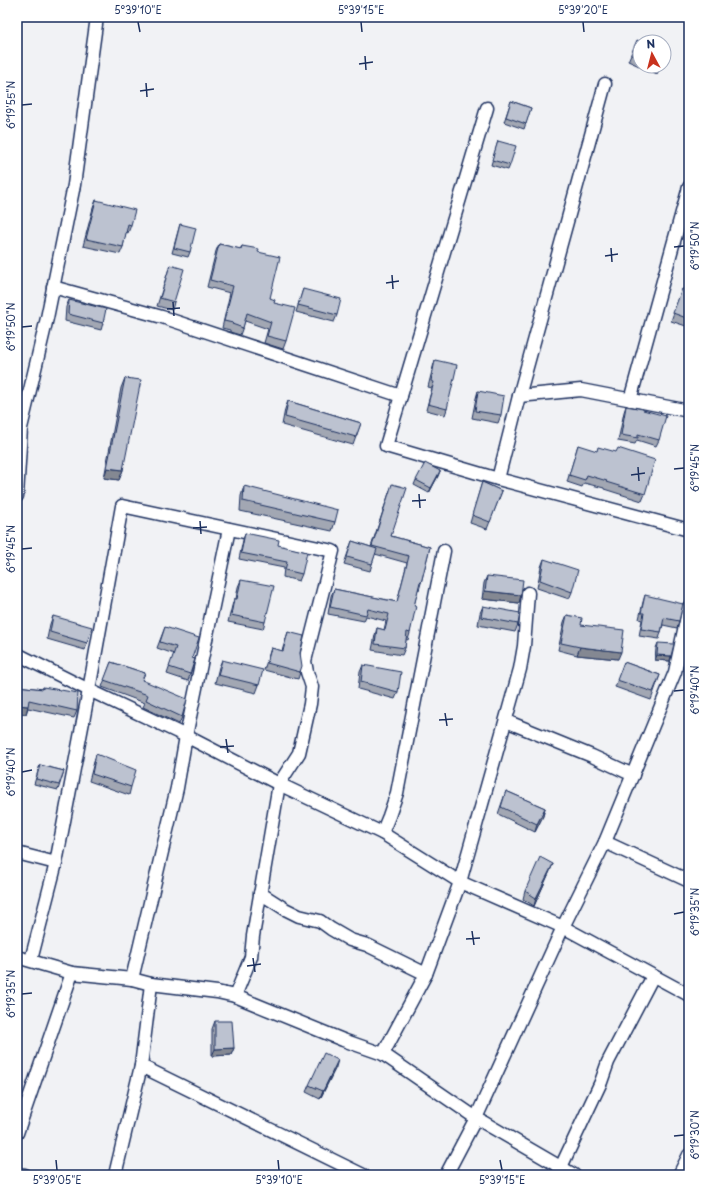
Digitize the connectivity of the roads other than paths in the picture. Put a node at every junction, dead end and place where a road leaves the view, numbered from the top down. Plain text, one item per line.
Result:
1 (97, 17) edge
2 (605, 84) dead end
3 (487, 108) dead end
4 (689, 187) edge
5 (53, 288) junction
6 (401, 396) junction
7 (519, 396) junction
8 (630, 400) junction
9 (689, 411) edge
10 (498, 479) junction
11 (17, 496) edge
12 (229, 529) junction
13 (689, 530) edge
14 (444, 551) dead end
15 (528, 593) dead end
16 (689, 607) edge
17 (17, 654) edge
18 (89, 690) junction
19 (506, 721) junction
20 (186, 736) junction
21 (633, 775) junction
22 (279, 784) junction
23 (382, 833) junction
24 (605, 842) junction
25 (17, 853) edge
26 (56, 863) junction
27 (689, 881) edge
28 (460, 882) junction
29 (260, 894) junction
30 (563, 927) junction
31 (17, 957) edge
32 (31, 960) junction
33 (72, 973) junction
34 (426, 974) junction
35 (653, 976) junction
36 (132, 979) junction
37 (151, 984) junction
38 (689, 995) edge
39 (234, 996) junction
40 (382, 1054) junction
41 (141, 1066) junction
42 (476, 1118) junction
43 (17, 1133) edge
44 (689, 1155) edge
45 (562, 1168) junction
46 (17, 1174) edge
47 (25, 1175) edge
48 (115, 1175) edge
49 (363, 1175) edge
50 (446, 1175) edge
51 (574, 1175) edge
52 (679, 1175) edge

1 - 5 street
2 - 7 street
3 - 6 street
4 - 8 street
5 - 6 street
5 - 11 street
6 - 10 street
7 - 8 street
7 - 10 street
8 - 9 street
10 - 13 street
12 - 18 street
12 - 20 street
12 - 22 street
14 - 23 street
15 - 19 street
16 - 21 street
17 - 18 street
18 - 20 street
18 - 26 street
19 - 21 street
19 - 28 street
20 - 22 street
20 - 36 street
21 - 24 street
22 - 23 street
22 - 29 street
23 - 28 street
24 - 27 street
24 - 30 street
25 - 26 street
26 - 32 street
28 - 30 street
28 - 34 street
29 - 34 street
29 - 39 street
30 - 35 street
30 - 42 street
31 - 32 street
32 - 33 street
33 - 36 street
33 - 43 street
34 - 40 street
35 - 38 street
35 - 45 street
36 - 37 street
37 - 39 street
37 - 41 street
39 - 40 street
40 - 42 street
41 - 48 street
41 - 49 street
42 - 45 street
42 - 50 street
44 - 52 street
45 - 51 street
46 - 47 street

